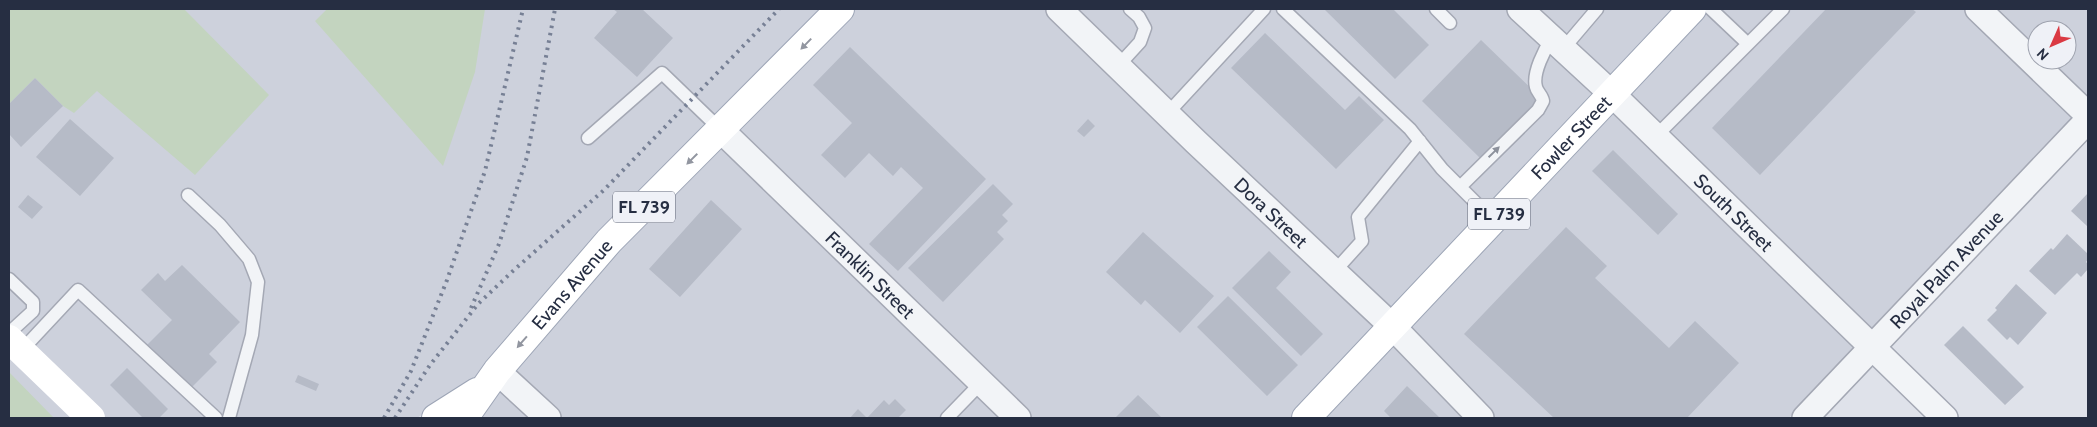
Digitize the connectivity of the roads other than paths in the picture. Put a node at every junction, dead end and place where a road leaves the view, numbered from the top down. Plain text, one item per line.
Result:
1 (840, 9) edge
2 (1059, 9) edge
3 (1130, 9) edge
4 (1264, 9) edge
5 (1284, 9) edge
6 (1436, 9) edge
7 (1520, 9) edge
8 (1597, 9) edge
9 (1692, 9) edge
10 (1711, 9) edge
11 (1783, 9) edge
12 (1978, 9) edge
13 (1450, 23) dead end
14 (1558, 43) junction
15 (1748, 44) junction
16 (1118, 66) junction
17 (1611, 93) junction
18 (1167, 114) junction
19 (2088, 115) edge
20 (2088, 120) edge
21 (721, 130) junction
22 (1655, 136) junction
23 (588, 138) dead end
24 (1420, 142) junction
25 (1460, 187) junction
26 (188, 195) dead end
27 (1493, 220) junction
28 (1334, 272) junction
29 (9, 279) edge
30 (1393, 328) junction
31 (13, 341) edge
32 (1872, 347) junction
33 (492, 378) junction
34 (981, 383) junction
35 (90, 418) edge
36 (216, 418) edge
37 (229, 418) edge
38 (436, 418) edge
39 (464, 418) edge
40 (548, 418) edge
41 (947, 418) edge
42 (1018, 418) edge
43 (1306, 418) edge
44 (1482, 418) edge
45 (1805, 418) edge
46 (1945, 418) edge

1 -> 21 main road, Evans Avenue / FL 739
2 - 16 street, Dora Street
3 - 16 lane
4 - 18 lane
5 - 24 lane
6 - 13 lane
7 - 14 street, South Street
8 - 14 lane
9 - 17 main road, Fowler Street / FL 739
10 - 15 lane
11 - 15 lane
12 - 19 street
14 - 17 street, South Street
25 -> 14 lane
15 - 22 lane
16 - 18 street, Dora Street
17 - 22 street, South Street
17 - 27 main road, Fowler Street / FL 739
18 - 28 street, Dora Street
20 - 32 street, Royal Palm Avenue
21 - 23 lane
21 -> 33 main road, Evans Avenue / FL 739
21 - 34 street, Franklin Street
22 - 32 street, South Street
24 - 25 lane
24 - 28 lane
25 - 27 lane
26 - 37 lane
27 - 30 main road, Fowler Street / FL 739
28 - 30 street, Dora Street
29 - 31 lane
30 - 43 main road, Fowler Street / FL 739
30 - 44 street, Dora Street
31 - 35 main road
31 - 36 lane
32 - 45 street, Royal Palm Avenue
32 - 46 street, South Street
33 - 38 main road
33 - 39 main road, Evans Avenue / FL 739
33 - 40 street
34 - 41 lane
34 - 42 street, Franklin Street

